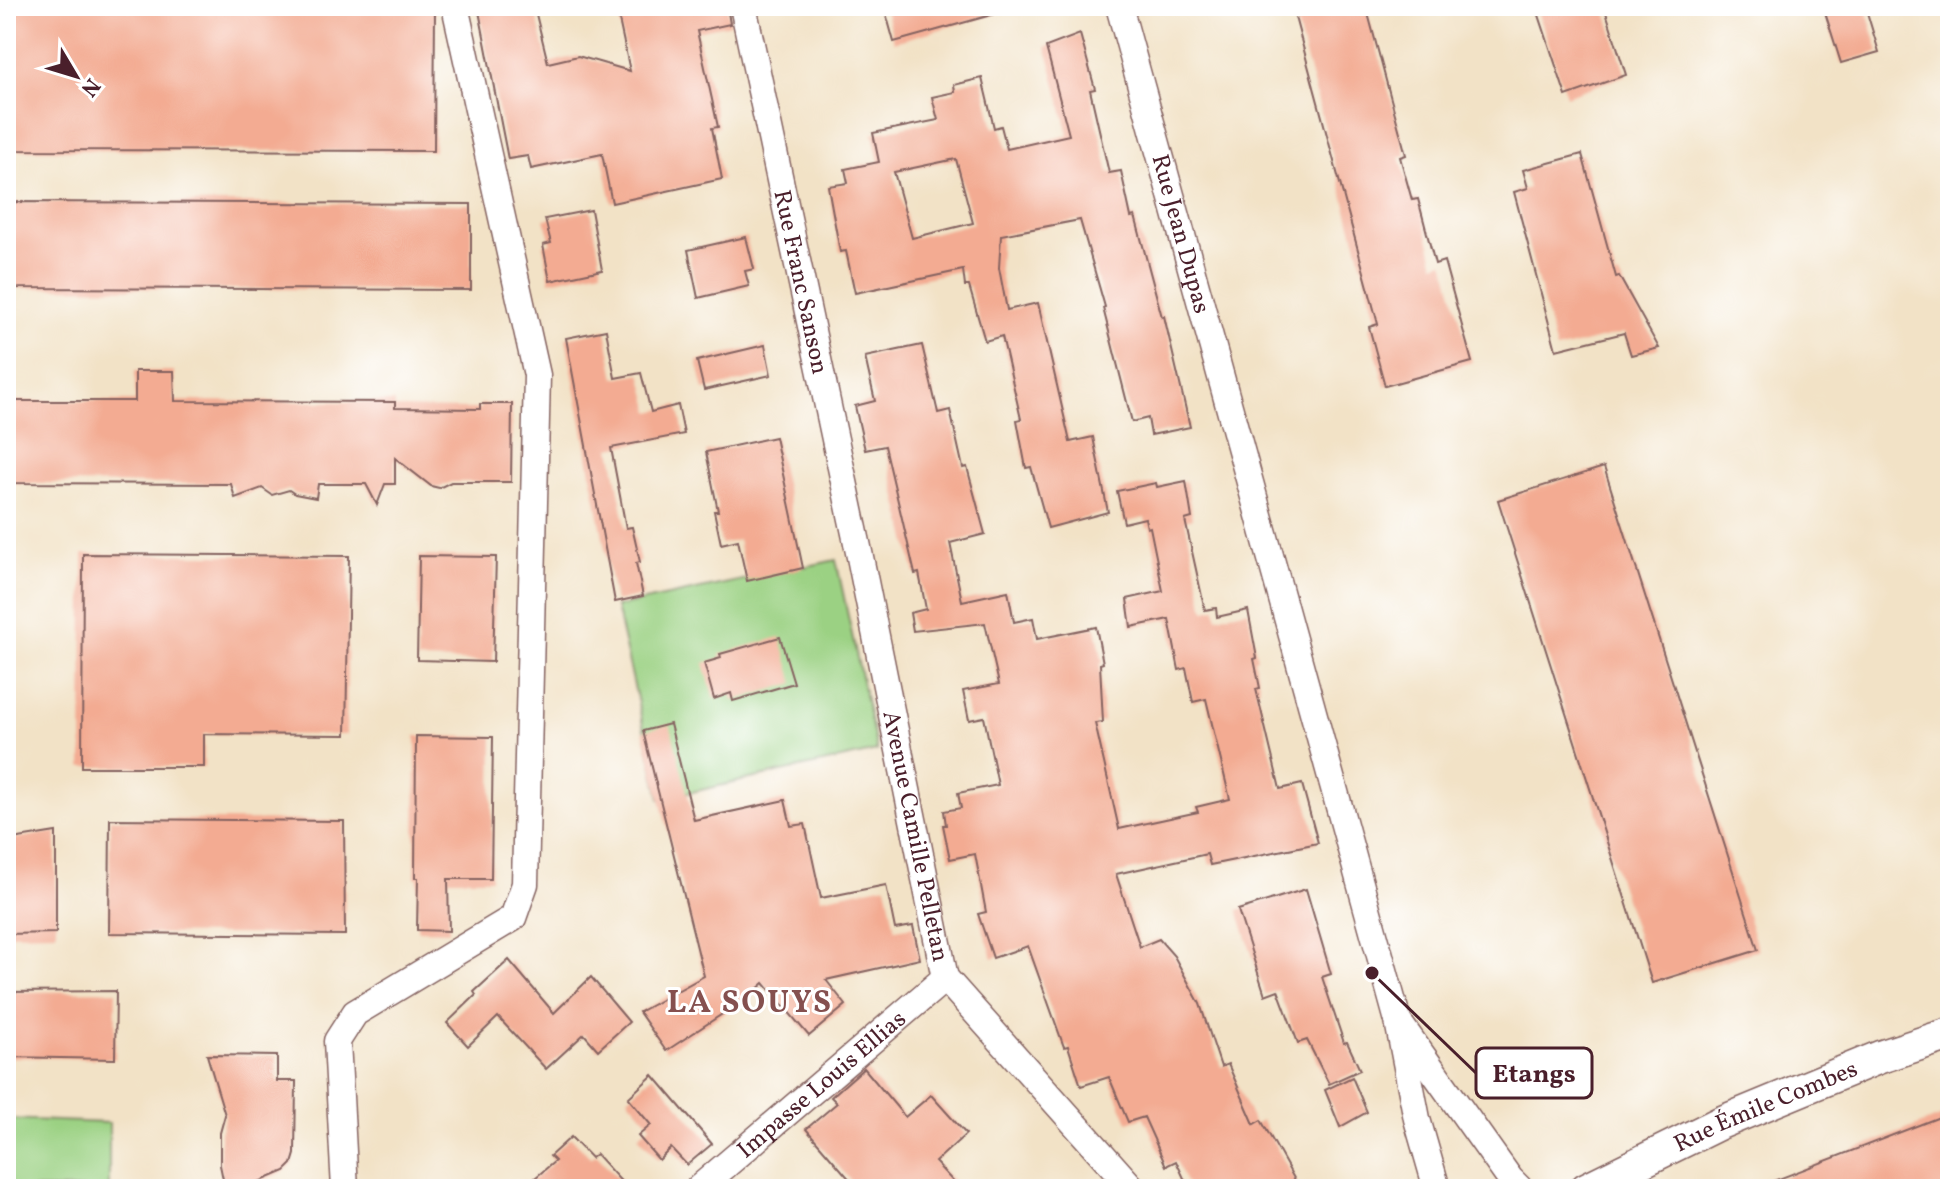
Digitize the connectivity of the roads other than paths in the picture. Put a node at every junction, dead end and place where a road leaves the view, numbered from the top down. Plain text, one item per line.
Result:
1 (455, 6) edge
2 (743, 6) edge
3 (1119, 6) edge
4 (860, 557) joint
5 (945, 978) junction
6 (1398, 1021) junction
7 (1950, 1034) edge
8 (345, 1189) edge
9 (698, 1189) edge
10 (1133, 1189) edge
11 (1437, 1189) edge
12 (1520, 1189) edge
13 (1586, 1189) edge

1 - 8 street
2 - 4 street, Rue Franc Sanson
3 - 6 street, Rue Jean Dupas
4 - 5 street, Avenue Camille Pelletan
5 - 9 street, Impasse Louis Ellias
5 - 10 street, Avenue Camille Pelletan
6 - 11 street, Rue Jean Dupas
6 - 12 street
7 - 13 street, Rue Émile Combes

